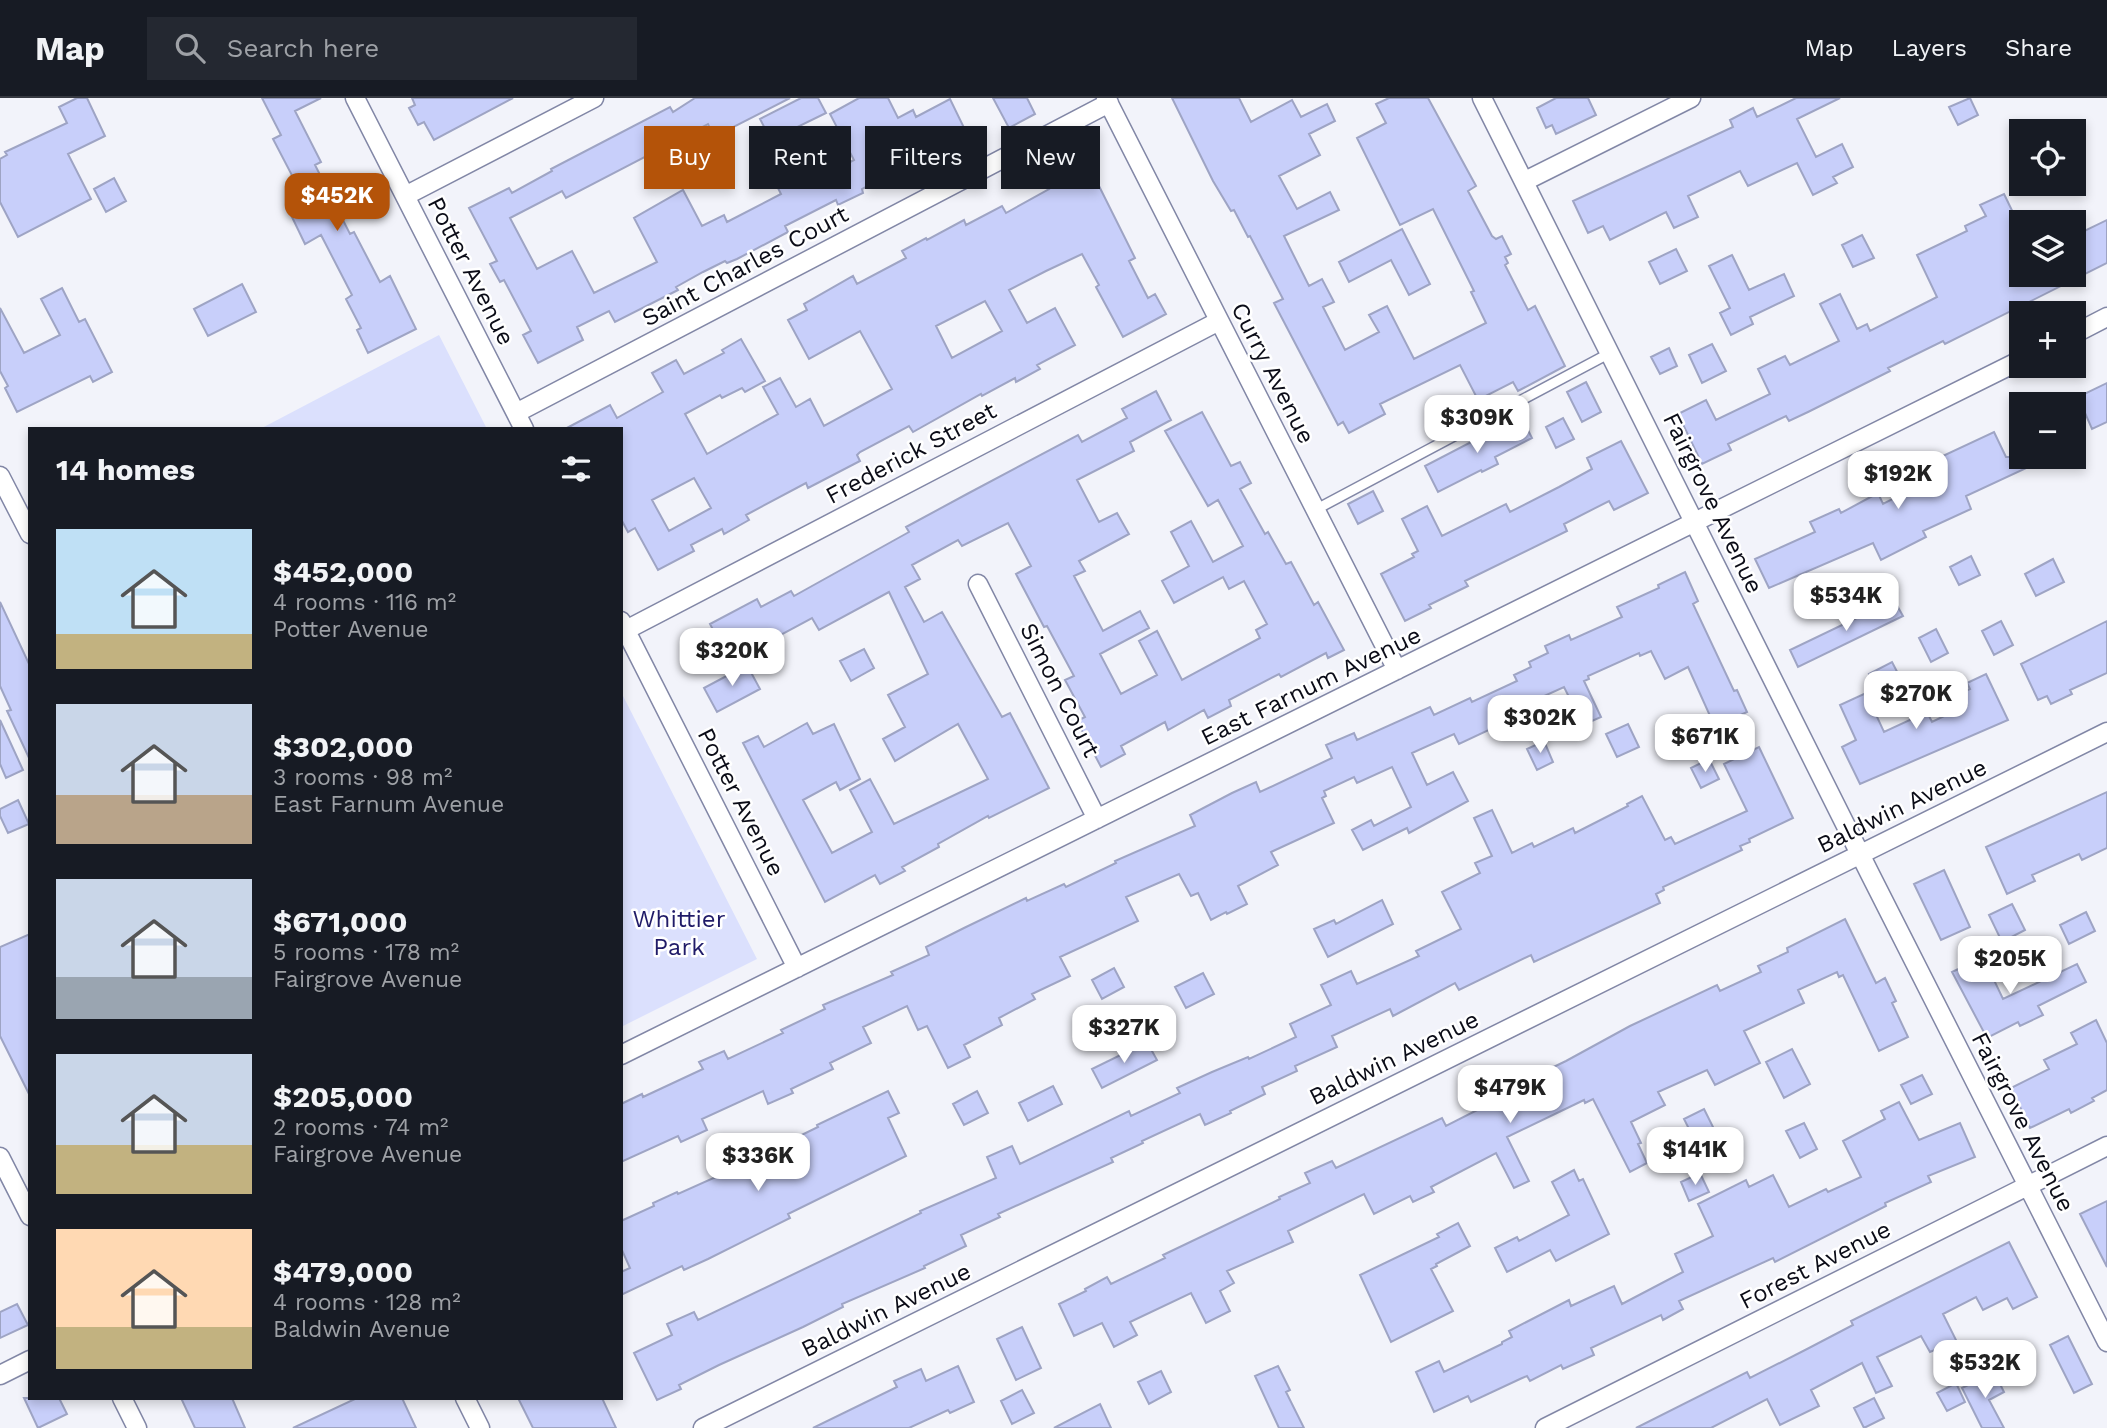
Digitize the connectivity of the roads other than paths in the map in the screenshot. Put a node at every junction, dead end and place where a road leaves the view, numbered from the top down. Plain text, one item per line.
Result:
1 (355, 98) edge
2 (594, 98) edge
3 (1482, 98) edge
4 (1691, 98) edge
5 (1107, 101) edge
6 (1665, 104) edge
7 (1525, 181) junction
8 (405, 196) junction
9 (2107, 317) edge
10 (1219, 321) junction
11 (2086, 328) edge
12 (1611, 353) junction
13 (2009, 366) edge
14 (519, 421) edge
15 (0, 476) edge
16 (5, 499) edge
17 (1315, 510) junction
18 (1694, 522) junction
19 (28, 531) edge
20 (978, 584) dead end
21 (624, 626) edge
22 (1397, 670) junction
23 (2107, 732) edge
24 (1097, 819) junction
25 (1860, 855) junction
26 (797, 968) junction
27 (623, 1054) edge
28 (2107, 1146) edge
29 (0, 1157) edge
30 (2027, 1186) junction
31 (28, 1212) edge
32 (2107, 1342) edge
33 (28, 1361) edge
34 (0, 1375) edge
35 (123, 1400) edge
36 (466, 1400) edge
37 (137, 1428) edge
38 (480, 1428) edge
39 (703, 1428) edge
40 (1545, 1428) edge

1 - 8 street, Potter Avenue
2 - 8 street
3 - 7 street, Fairgrove Avenue
4 - 6 street
5 - 10 street, Curry Avenue
5 - 14 street, Saint Charles Court
6 - 7 street
7 - 12 street, Fairgrove Avenue
8 - 14 street, Potter Avenue
9 - 11 street
10 - 17 street, Curry Avenue
10 - 21 street, Frederick Street
12 - 17 lane
12 - 18 street, Fairgrove Avenue
13 - 18 street, East Farnum Avenue
15 - 16 street
16 - 19 street
17 - 22 street, Curry Avenue
18 - 22 street, East Farnum Avenue
18 - 25 street, Fairgrove Avenue
20 - 24 street, Simon Court
21 - 26 street, Potter Avenue
22 - 24 street, East Farnum Avenue
23 - 25 street, Baldwin Avenue
24 - 26 street, East Farnum Avenue
25 - 30 street, Fairgrove Avenue
25 - 39 street, Baldwin Avenue
26 - 27 street, East Farnum Avenue
28 - 30 street, Forest Avenue
29 - 31 street
30 - 32 street, Fairgrove Avenue
30 - 40 street, Forest Avenue
33 - 34 street
35 - 37 street
36 - 38 street

